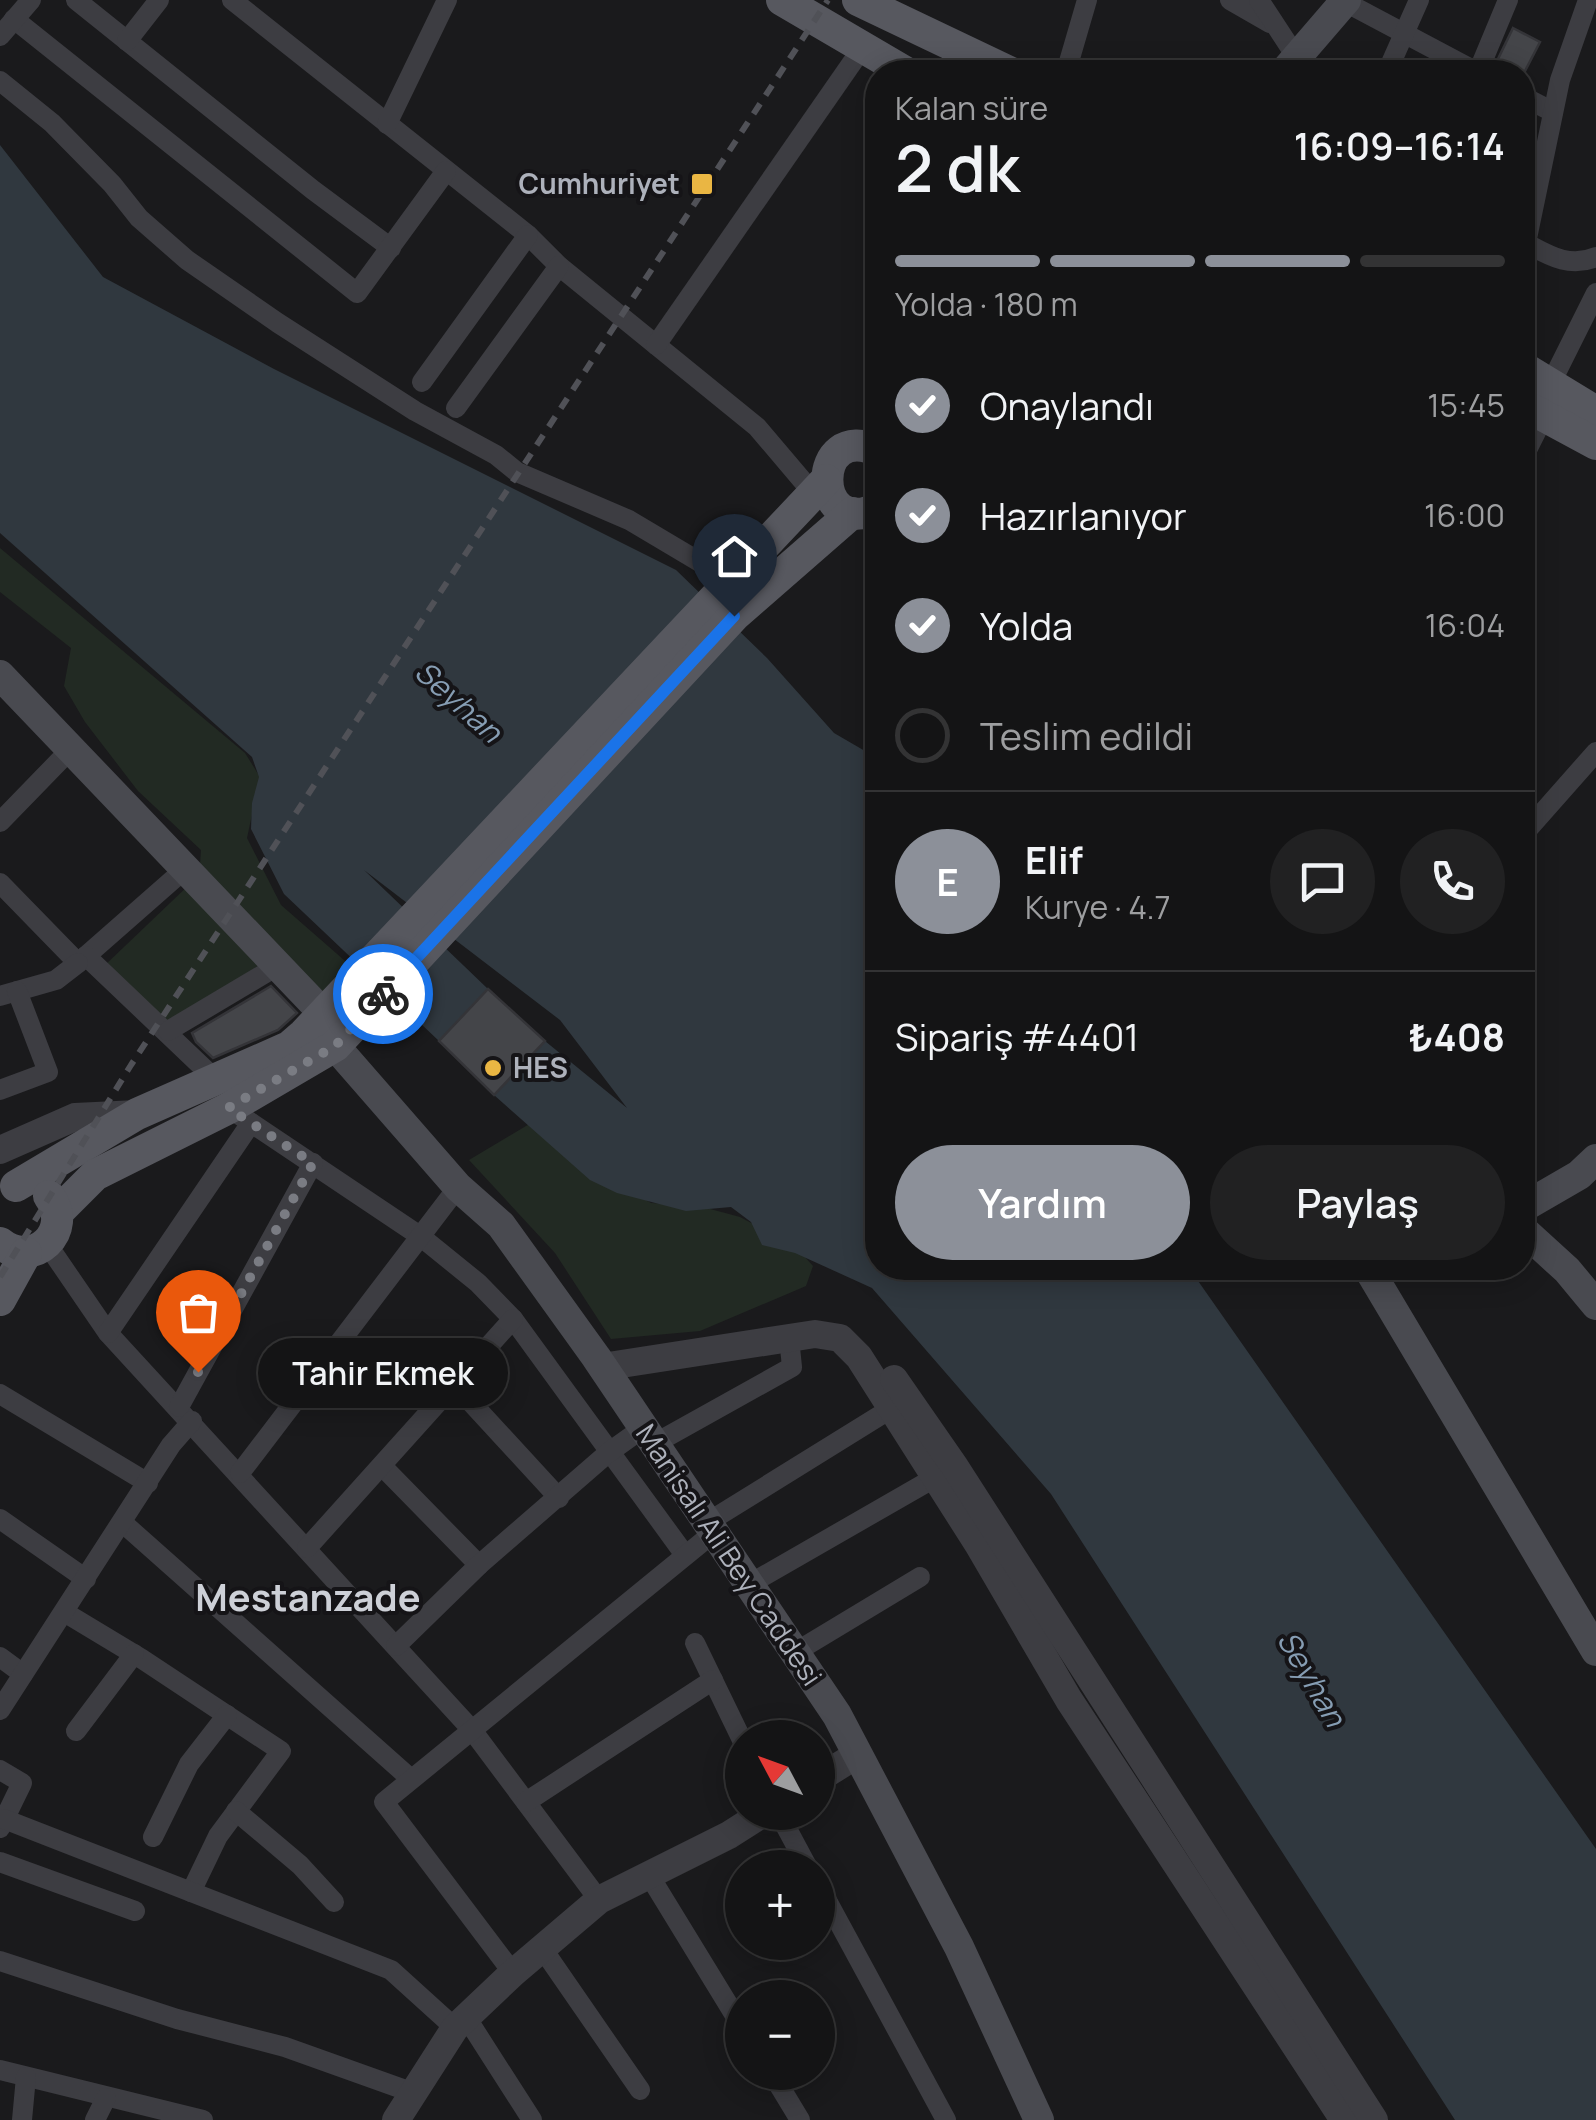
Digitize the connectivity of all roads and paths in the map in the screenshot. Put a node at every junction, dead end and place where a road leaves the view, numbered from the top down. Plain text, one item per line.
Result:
1 (31, 0) edge
2 (76, 0) edge
3 (159, 0) edge
4 (232, 0) edge
5 (447, 0) edge
6 (782, 0) edge
7 (858, 0) edge
8 (1087, 0) edge
9 (1230, 0) edge
10 (1259, 0) edge
11 (1419, 0) edge
12 (1508, 0) edge
13 (1588, 0) edge
14 (1342, 2) edge
15 (14, 19) junction
16 (1276, 26) junction
17 (1405, 34) junction
18 (0, 36) edge
19 (127, 40) junction
20 (863, 47) junction
21 (885, 60) edge
22 (984, 60) edge
23 (1070, 60) edge
24 (1288, 60) edge
25 (1294, 60) edge
26 (1393, 60) edge
27 (1455, 60) edge
28 (1483, 60) edge
29 (0, 81) edge
30 (1535, 103) edge
31 (1553, 112) junction
32 (387, 124) junction
33 (446, 170) junction
34 (1535, 193) edge
35 (528, 236) junction
36 (390, 248) junction
37 (1535, 248) edge
38 (1596, 258) edge
39 (558, 266) junction
40 (1596, 294) edge
41 (656, 345) junction
42 (422, 382) dead end
43 (1535, 393) edge
44 (456, 408) dead end
45 (1596, 412) edge
46 (865, 442) edge
47 (1596, 444) edge
48 (819, 486) junction
49 (865, 510) edge
50 (702, 564) dead end
51 (725, 608) junction
52 (0, 675) edge
53 (70, 750) junction
54 (1596, 752) edge
55 (1535, 821) edge
56 (0, 822) edge
57 (185, 869) junction
58 (0, 883) edge
59 (82, 960) junction
60 (279, 965) junction
61 (375, 982) junction
62 (9, 994) edge
63 (324, 1014) junction
64 (168, 1032) junction
65 (335, 1046) junction
66 (214, 1078) junction
67 (0, 1090) edge
68 (136, 1114) junction
69 (240, 1115) junction
70 (0, 1150) edge
71 (1596, 1159) edge
72 (313, 1163) junction
73 (458, 1187) junction
74 (6, 1189) edge
75 (1535, 1200) edge
76 (57, 1213) junction
77 (420, 1236) junction
78 (1535, 1242) edge
79 (24, 1247) edge
80 (1375, 1280) edge
81 (0, 1300) edge
82 (1596, 1305) edge
83 (512, 1319) junction
84 (108, 1332) junction
85 (789, 1338) junction
86 (602, 1366) junction
87 (455, 1385) junction
88 (0, 1394) edge
89 (892, 1408) junction
90 (186, 1414) junction
91 (648, 1436) junction
92 (608, 1453) junction
93 (383, 1467) junction
94 (240, 1473) junction
95 (936, 1477) junction
96 (148, 1483) junction
97 (559, 1498) junction
98 (0, 1519) edge
99 (123, 1523) junction
100 (709, 1529) junction
101 (308, 1548) junction
102 (685, 1556) junction
103 (479, 1565) junction
104 (920, 1577) dead end
105 (86, 1580) junction
106 (748, 1585) junction
107 (64, 1612) junction
108 (695, 1643) dead end
109 (396, 1646) junction
110 (1596, 1651) edge
111 (794, 1652) junction
112 (134, 1654) junction
113 (0, 1657) edge
114 (24, 1674) junction
115 (713, 1680) junction
116 (0, 1710) edge
117 (227, 1715) junction
118 (732, 1720) edge
119 (472, 1730) junction
120 (76, 1731) dead end
121 (858, 1754) junction
122 (835, 1769) edge
123 (0, 1770) edge
124 (412, 1780) junction
125 (526, 1802) junction
126 (236, 1811) junction
127 (2, 1823) edge
128 (737, 1830) edge
129 (152, 1837) dead end
130 (0, 1862) edge
131 (649, 1875) junction
132 (191, 1892) junction
133 (599, 1900) junction
134 (334, 1902) dead end
135 (135, 1912) dead end
136 (835, 1915) edge
137 (542, 1948) junction
138 (0, 1960) edge
139 (513, 1973) junction
140 (725, 1999) edge
141 (460, 2023) junction
142 (0, 2070) edge
143 (26, 2077) junction
144 (640, 2090) dead end
145 (782, 2090) edge
146 (411, 2092) junction
147 (106, 2098) junction
148 (193, 2119) edge
149 (22, 2120) edge
150 (95, 2120) edge
151 (396, 2120) edge
152 (532, 2120) edge
153 (800, 2120) edge
154 (946, 2120) edge
155 (1039, 2120) edge
156 (1344, 2120) edge
157 (1374, 2120) edge

1 - 15 street
2 - 19 street
3 - 19 street
4 - 32 street
5 - 32 street
6 - 20 main road
7 - 22 main road
8 - 23 street
9 - 16 street
10 - 16 street
11 - 17 street
12 - 28 street
13 - 31 street
14 - 17 street
14 - 25 main road
15 - 18 street
15 - 36 street
16 - 24 street
17 - 26 street
17 - 27 street
19 - 36 street
20 - 21 main road
20 - 41 street
29 - 50 street
30 - 31 street
31 - 34 street
32 - 33 street
33 - 35 street
33 - 36 street
35 - 39 street
35 - 42 street
37 - 38 street
39 - 41 street
39 - 44 street
40 - 43 street
41 - 48 street
43 - 45 main road
43 - 47 main road
46 - 48 main road
48 - 49 main road
48 - 51 main road
49 - 51 main road
51 - 61 main road
52 - 53 main road
53 - 56 street
53 - 57 main road
54 - 55 street
57 - 59 street
57 - 60 main road
58 - 59 street
59 - 62 street
59 - 64 street
60 - 63 main road
60 - 64 street
61 - 63 main road
61 - 65 main road
62 - 67 street
63 - 65 main road
63 - 66 main road
64 - 66 street
65 - 69 main road
65 - 73 main road, Manisalı Ali Bey Caddesi
66 - 68 main road
68 - 70 street
68 - 74 main road
69 - 72 street
69 - 76 main road
69 - 84 street
71 - 75 main road
72 - 77 street
72 - 90 street
73 - 77 street
73 - 86 main road, Manisalı Ali Bey Caddesi
74 - 76 main road
76 - 79 main road
77 - 83 street
77 - 94 street
78 - 82 main road
79 - 81 main road
79 - 84 street
80 - 110 main road
83 - 87 street
83 - 92 street
84 - 90 street
85 - 86 street
85 - 89 street
85 - 91 street
85 - 157 street
86 - 91 main road, Manisalı Ali Bey Caddesi
87 - 93 street
87 - 97 street
88 - 96 street
89 - 95 street
89 - 100 street
90 - 94 street
90 - 96 street
91 - 92 street
91 - 100 main road, Manisalı Ali Bey Caddesi
92 - 97 street
92 - 102 street
93 - 101 street
93 - 103 street
94 - 101 street
95 - 106 street
95 - 156 street
96 - 99 street
97 - 103 street
98 - 105 street
99 - 105 street
99 - 124 street
100 - 102 street
100 - 106 main road, Manisalı Ali Bey Caddesi
101 - 109 street
102 - 119 street
103 - 109 street
104 - 111 street
105 - 107 street
106 - 111 main road, Manisalı Ali Bey Caddesi
107 - 112 street
107 - 114 street
108 - 115 street
109 - 119 street
111 - 121 main road, Manisalı Ali Bey Caddesi
112 - 117 street
112 - 120 street
113 - 114 street
114 - 116 street
115 - 118 street
115 - 125 street
117 - 126 street
117 - 129 street
119 - 124 street
119 - 125 street
121 - 122 street
121 - 155 main road, Manisalı Ali Bey Caddesi
123 - 127 street
124 - 139 street
125 - 133 street
126 - 132 street
126 - 134 street
127 - 132 street
128 - 131 street
130 - 135 street
131 - 133 street
131 - 140 street
132 - 141 street
133 - 137 street
136 - 154 street
137 - 139 street
137 - 144 street
138 - 146 street
139 - 141 street
141 - 146 street
141 - 152 street
142 - 143 street
143 - 147 street
143 - 149 street
145 - 153 street
146 - 151 street
147 - 148 street
147 - 150 street

